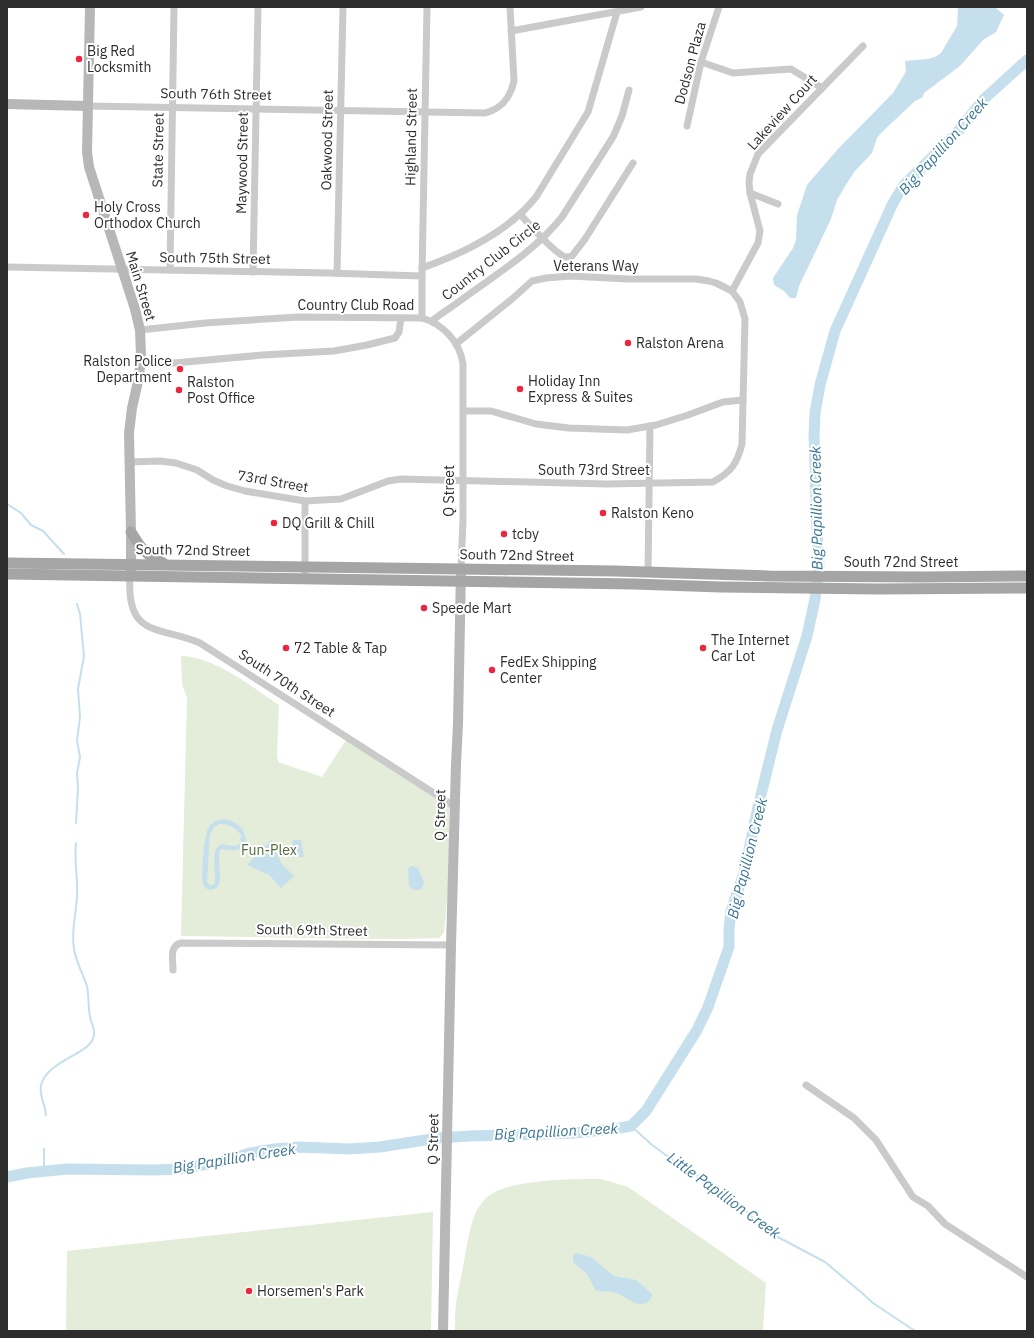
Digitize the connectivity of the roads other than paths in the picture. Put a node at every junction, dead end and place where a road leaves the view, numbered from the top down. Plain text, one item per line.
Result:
1 (90, 7) edge
2 (174, 7) edge
3 (258, 7) edge
4 (343, 7) edge
5 (427, 7) edge
6 (510, 7) edge
7 (641, 7) edge
8 (719, 7) edge
9 (617, 12) junction
10 (511, 31) junction
11 (863, 46) dead end
12 (701, 62) junction
13 (822, 88) junction
14 (629, 90) dead end
15 (7, 104) edge
16 (88, 106) junction
17 (172, 107) junction
18 (256, 109) junction
19 (341, 110) junction
20 (424, 112) junction
21 (687, 126) dead end
22 (633, 163) dead end
23 (750, 193) junction
24 (778, 204) dead end
25 (520, 214) junction
26 (542, 238) junction
27 (7, 267) edge
28 (122, 269) junction
29 (170, 270) junction
30 (253, 272) junction
31 (422, 272) junction
32 (337, 273) junction
33 (732, 291) junction
34 (401, 318) junction
35 (422, 318) junction
36 (432, 321) junction
37 (140, 330) junction
38 (456, 344) junction
39 (141, 364) junction
40 (743, 400) junction
41 (464, 411) junction
42 (650, 426) junction
43 (129, 462) junction
44 (463, 481) junction
45 (650, 484) junction
46 (306, 501) junction
47 (131, 532) junction
48 (7, 563) edge
49 (131, 564) junction
50 (167, 565) junction
51 (305, 567) junction
52 (461, 569) junction
53 (648, 573) junction
54 (7, 574) edge
55 (130, 576) junction
56 (1027, 576) edge
57 (304, 578) junction
58 (461, 581) junction
59 (594, 583) junction
60 (1027, 588) edge
61 (454, 806) junction
62 (451, 945) junction
63 (173, 970) dead end
64 (806, 1085) dead end
65 (1027, 1277) edge
66 (443, 1331) edge

1 - 16 main road, Main Street
2 - 17 street, State Street
3 - 18 street, Maywood Street
4 - 19 street, Oakwood Street
5 - 20 street, Highland Street
6 - 10 street, South 76th Street
7 - 9 street
8 - 12 street, Dodson Plaza
9 - 10 street
9 - 25 street
10 - 20 street, South 76th Street
11 - 13 street, Lakeview Court
12 - 13 street
12 - 21 street, Dodson Plaza
13 - 23 street, Lakeview Court
14 - 26 street, Country Club Circle
15 - 16 main road, South 76th Street
16 - 17 street, South 76th Street
16 - 28 main road, Main Street
17 - 18 street, South 76th Street
17 - 29 street, State Street
18 - 19 street, South 76th Street
18 - 30 street, Maywood Street
19 - 20 street, South 76th Street
19 - 32 street, Oakwood Street
20 - 31 street, Highland Street
22 - 26 street
23 - 24 street
23 - 33 street, Lakeview Court
25 - 26 street
25 - 31 street
26 - 36 street, Country Club Circle
27 - 28 street, South 75th Street
28 - 29 street, South 75th Street
28 - 37 main road, Main Street
29 - 30 street, South 75th Street
30 - 32 street, South 75th Street
31 - 32 street, South 75th Street
31 - 35 street, Country Club Road
33 - 38 street, Veterans Way
33 - 40 street
34 - 35 street, Country Club Road
34 - 37 street, Country Club Road
34 - 39 street
35 - 36 street, Q Street
36 - 38 street, Q Street
37 - 39 main road, Main Street
38 - 41 street, Q Street
39 - 43 main road, Main Street
40 - 42 street
40 - 45 street, South 73rd Street
41 - 42 street
41 - 44 street, Q Street
42 - 45 street
43 - 46 street, 73rd Street
43 - 47 main road, Main Street
44 - 45 street, South 73rd Street
44 - 46 street, 73rd Street
44 - 52 street, Q Street
45 - 53 street
46 - 51 street
47 - 49 main road, Main Street
47 - 50 main road
48 - 49 main road, South 72nd Street
49 - 50 main road, South 72nd Street
49 - 55 main road, Main Street
50 - 51 main road, South 72nd Street
51 - 52 main road, South 72nd Street
51 - 57 street
52 - 53 main road, South 72nd Street
52 - 58 main road, Q Street
53 - 56 main road, South 72nd Street
53 - 59 main road
54 - 55 main road, South 72nd Street
55 - 57 main road, South 72nd Street
55 - 61 street, South 70th Street
57 - 58 main road, South 72nd Street
58 - 59 main road, South 72nd Street
58 - 61 main road, Q Street
59 - 60 main road, South 72nd Street
61 - 62 main road, Q Street
62 - 63 street, South 69th Street
62 - 66 main road, Q Street
64 - 65 street

